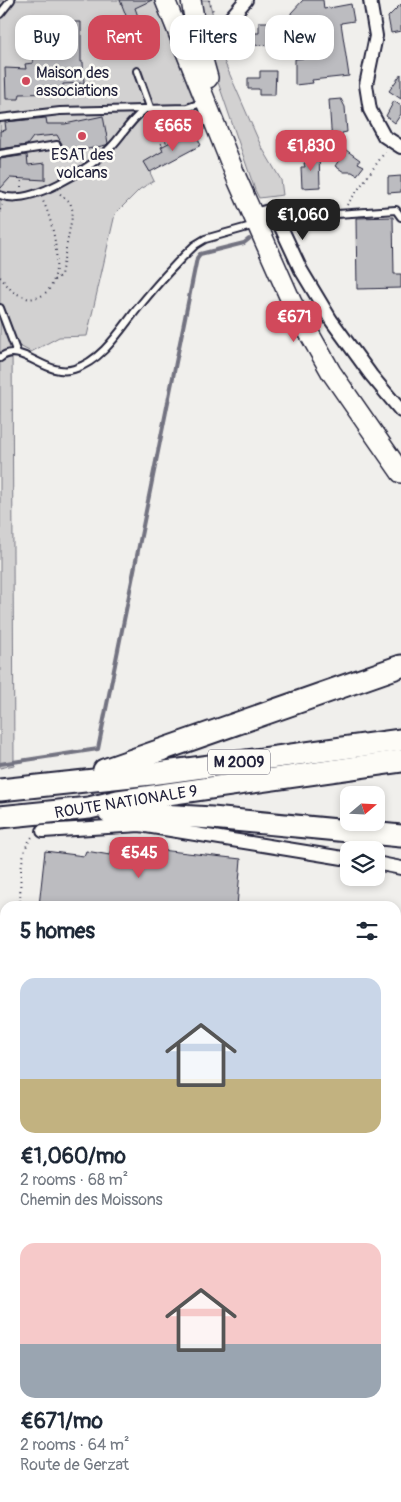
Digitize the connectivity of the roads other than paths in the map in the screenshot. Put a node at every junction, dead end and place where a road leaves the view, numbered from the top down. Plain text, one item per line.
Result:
1 (11, 0) edge
2 (165, 0) edge
3 (191, 0) edge
4 (246, 0) edge
5 (370, 0) edge
6 (0, 14) edge
7 (194, 15) edge
8 (233, 15) edge
9 (202, 60) edge
10 (137, 71) dead end
11 (210, 100) junction
12 (151, 110) junction
13 (143, 111) junction
14 (0, 118) edge
15 (397, 144) edge
16 (57, 145) dead end
17 (0, 154) edge
18 (0, 195) edge
19 (278, 218) junction
20 (401, 218) edge
21 (256, 220) junction
22 (401, 223) edge
23 (0, 308) edge
24 (17, 353) junction
25 (0, 358) edge
26 (401, 411) edge
27 (381, 446) junction
28 (401, 473) edge
29 (401, 482) edge
30 (401, 666) edge
31 (401, 740) edge
32 (401, 761) edge
33 (76, 781) junction
34 (0, 790) edge
35 (89, 808) junction
36 (0, 817) edge
37 (42, 831) road end
38 (401, 836) edge
39 (340, 857) edge
40 (385, 865) edge
41 (401, 868) edge

1 - 6 lane
2 - 11 main road
3 - 7 main road
4 - 8 street
5 - 15 street
9 - 11 main road
10 - 12 lane
11 - 12 lane
11 - 21 main road
12 - 13 lane
13 - 14 lane
13 - 18 lane
16 - 17 lane
19 - 20 lane
19 - 21 street
19 - 26 street
20 - 22 lane
21 - 24 lane
21 - 27 main road
23 - 24 lane
24 - 25 lane
27 - 28 main road
27 - 29 main road
30 - 33 highway
31 - 33 highway, ROUTE NATIONALE 9 / M 2009
32 - 35 highway, ROUTE NATIONALE 9 / M 2009
33 - 34 highway, ROUTE NATIONALE 9 / M 2009
35 - 36 highway, ROUTE NATIONALE 9 / M 2009
35 - 38 highway
37 - 39 street
40 - 41 street

